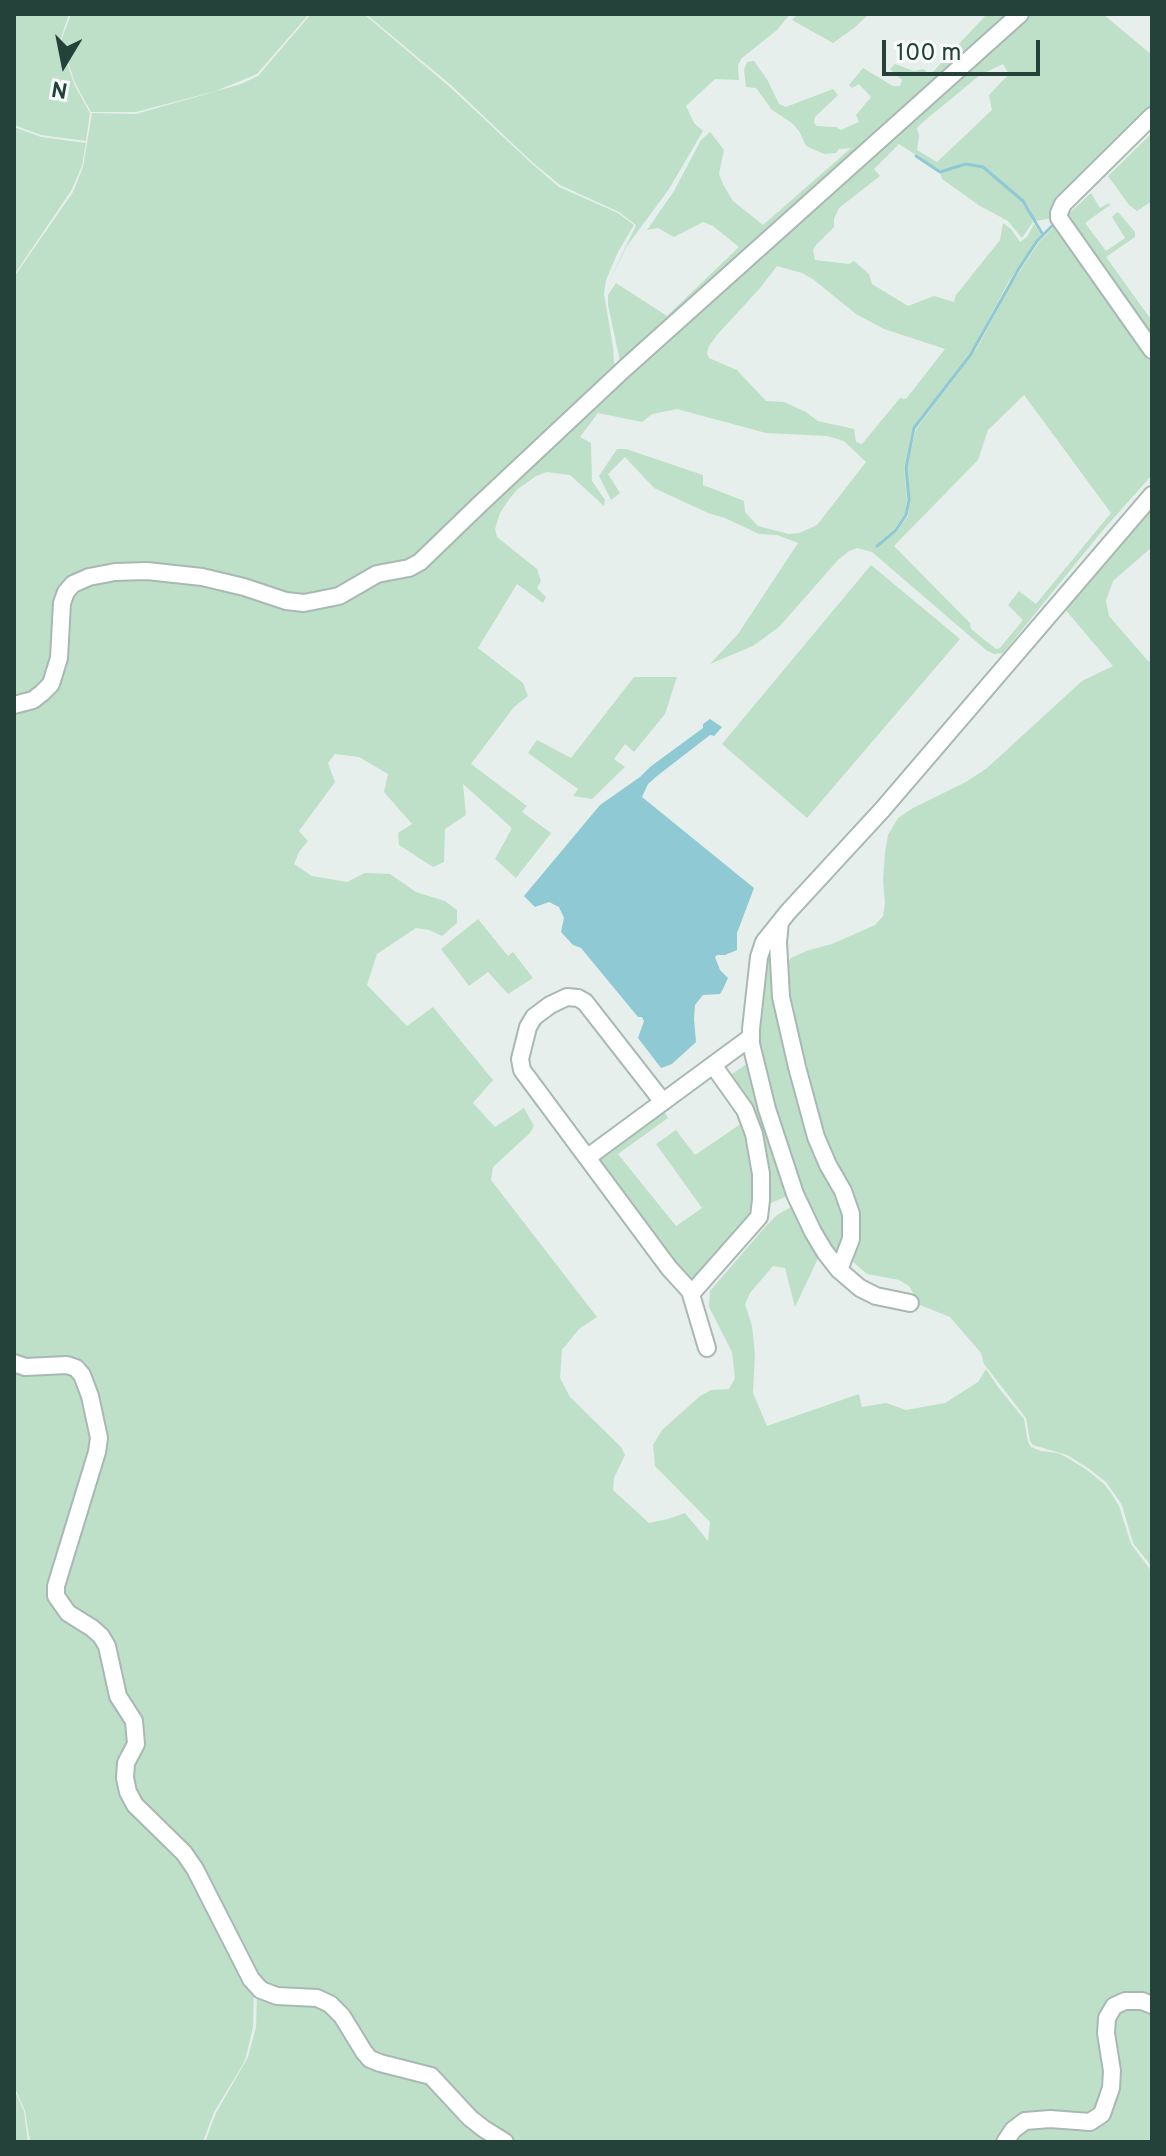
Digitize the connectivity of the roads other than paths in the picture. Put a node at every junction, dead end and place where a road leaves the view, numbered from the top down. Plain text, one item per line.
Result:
1 (1020, 14) edge
2 (1152, 116) edge
3 (1152, 350) edge
4 (1152, 495) edge
5 (14, 705) edge
6 (780, 921) junction
7 (751, 1037) junction
8 (713, 1065) junction
9 (663, 1102) junction
10 (588, 1157) junction
11 (839, 1270) junction
12 (691, 1294) junction
13 (910, 1303) dead end
14 (707, 1348) dead end
15 (14, 1363) edge
16 (1152, 2005) edge
17 (505, 2142) edge
18 (1005, 2142) edge

1 - 5 street
2 - 3 street
4 - 6 street
6 - 7 street
6 - 11 street
7 - 8 street
7 - 11 street
8 - 9 street
8 - 12 street
9 - 10 street
9 - 10 street
10 - 12 street
11 - 13 street
12 - 14 street
15 - 17 street
16 - 18 street

